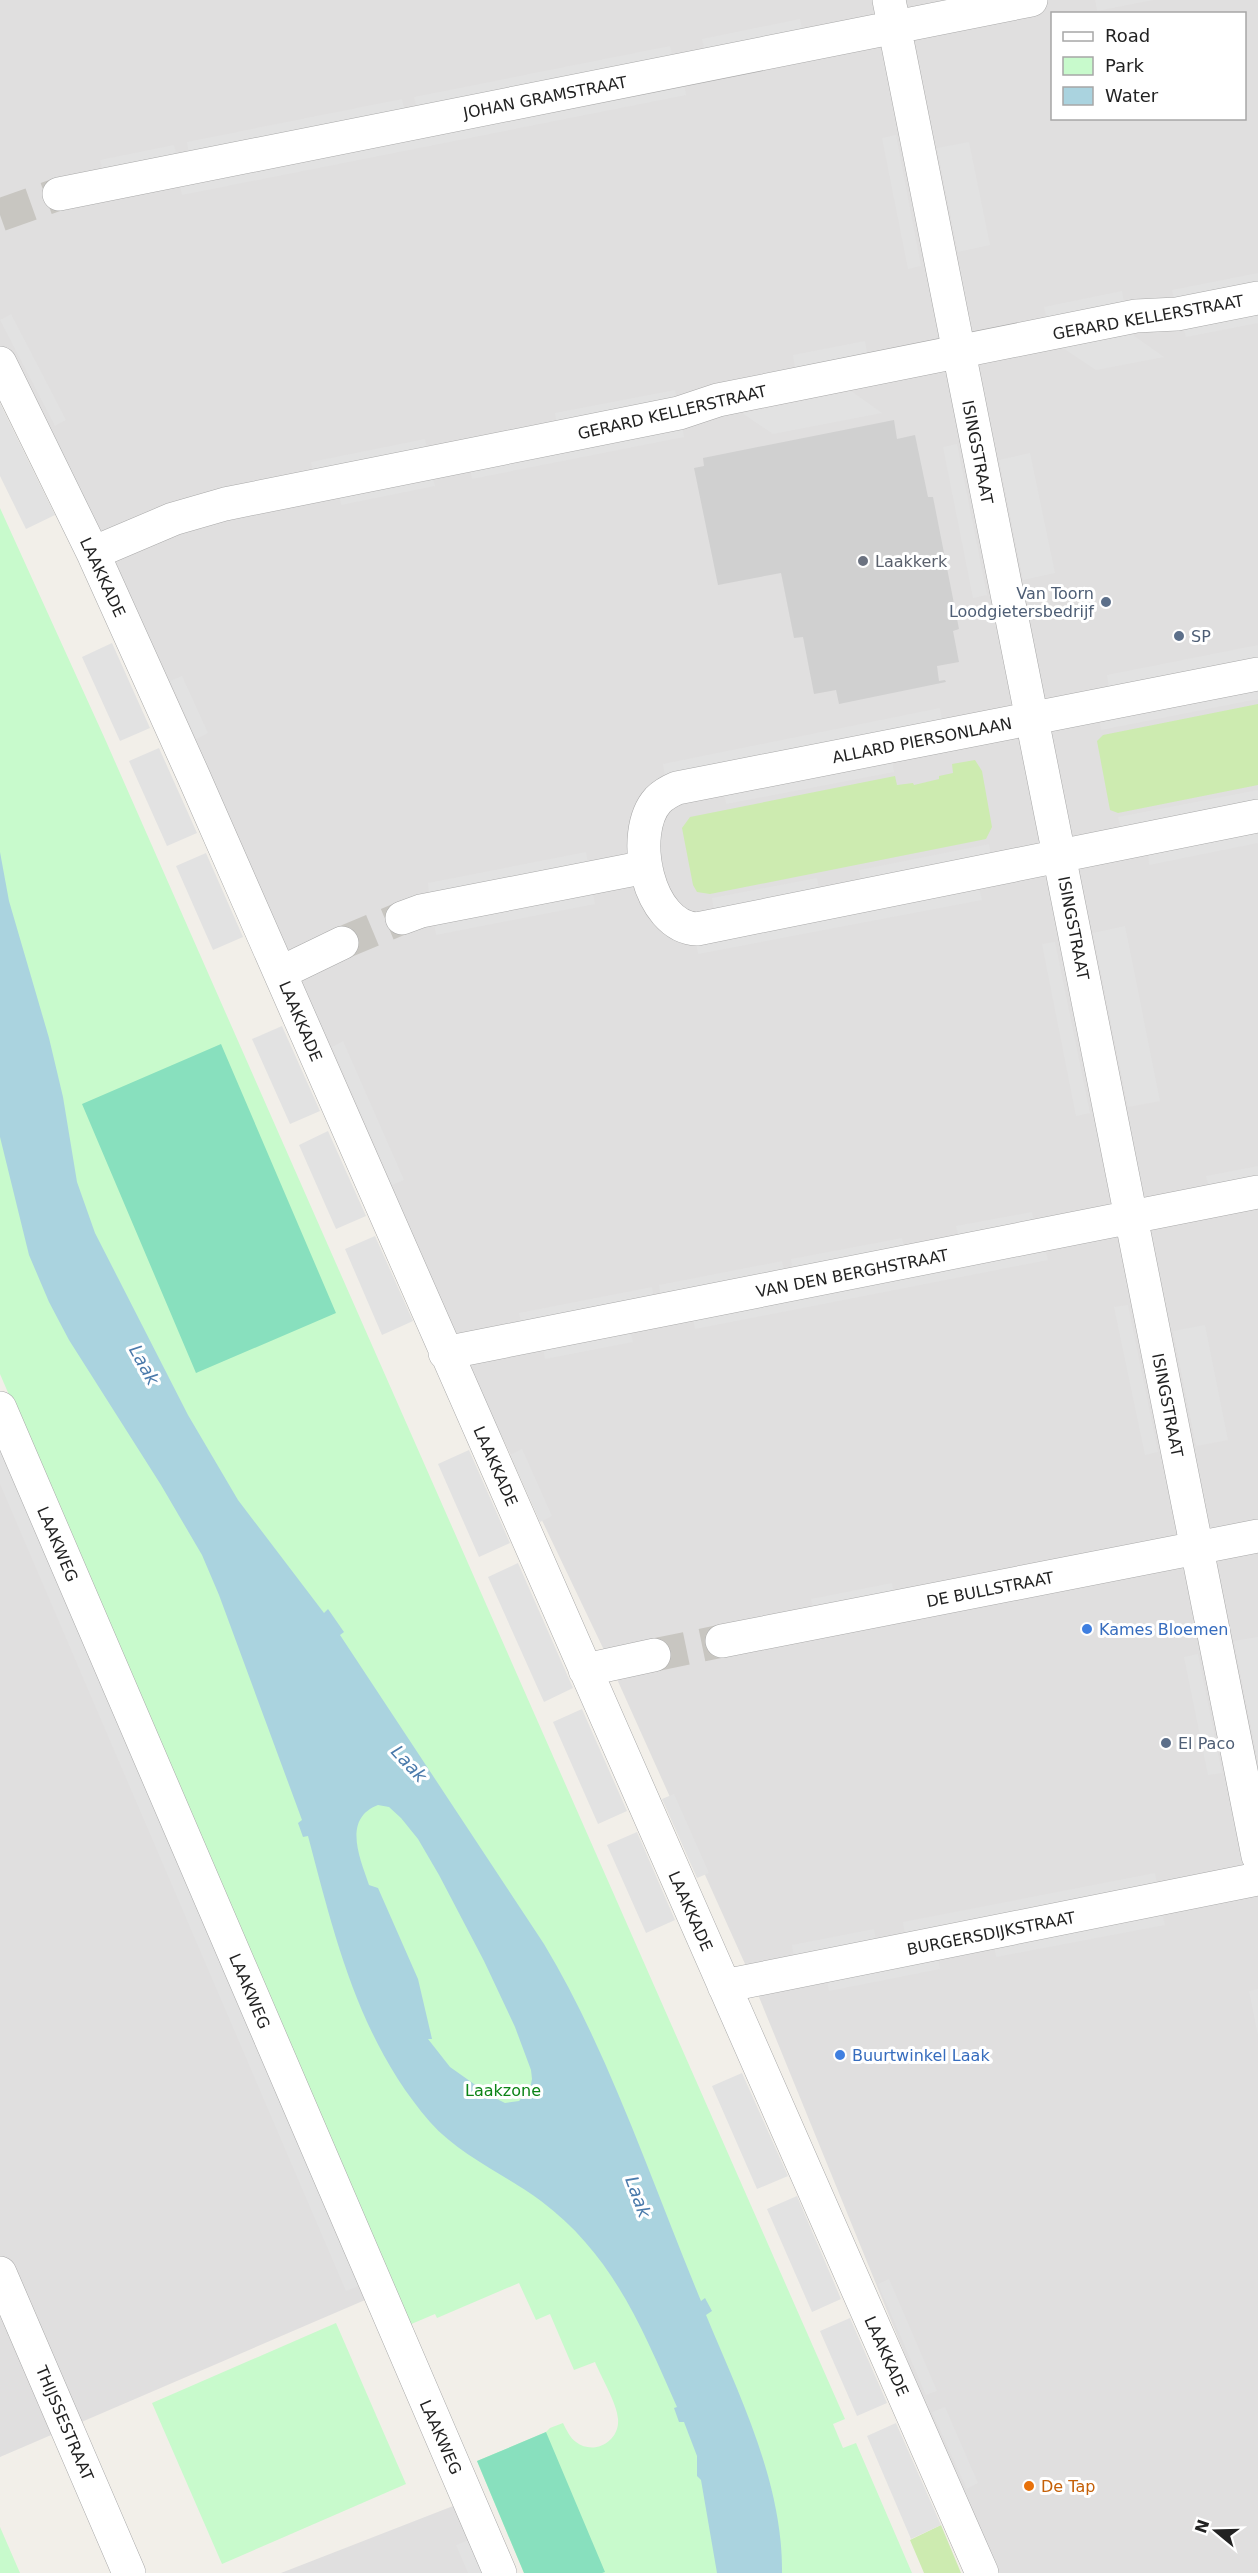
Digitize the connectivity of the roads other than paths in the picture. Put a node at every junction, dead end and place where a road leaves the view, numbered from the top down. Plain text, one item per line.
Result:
1 (1031, 0) edge
2 (891, 14) edge
3 (59, 194) tunnel mouth
4 (1258, 298) edge
5 (958, 352) junction
6 (0, 363) edge
7 (93, 553) junction
8 (1258, 674) edge
9 (1032, 719) junction
10 (1258, 816) edge
11 (1060, 856) junction
12 (646, 867) junction
13 (402, 918) tunnel mouth
14 (342, 943) tunnel mouth
15 (280, 973) junction
16 (1258, 1192) edge
17 (1130, 1217) junction
18 (446, 1353) junction
19 (0, 1408) edge
20 (1258, 1536) edge
21 (1197, 1548) junction
22 (722, 1641) tunnel mouth
23 (654, 1655) tunnel mouth
24 (585, 1670) junction
25 (1258, 1856) edge
26 (1258, 1879) edge
27 (724, 1986) junction
28 (0, 2273) edge
29 (129, 2573) edge
30 (500, 2573) edge
31 (982, 2573) edge

1 - 2 street, JOHAN GRAMSTRAAT
2 - 3 street, JOHAN GRAMSTRAAT
2 - 5 street, ISINGSTRAAT
4 - 5 street, GERARD KELLERSTRAAT
5 - 7 street, GERARD KELLERSTRAAT
5 - 9 street, ISINGSTRAAT
6 - 7 street, LAAKKADE
7 - 15 street, LAAKKADE
8 - 9 street, ALLARD PIERSONLAAN
9 - 11 street, ISINGSTRAAT
9 - 12 street, ALLARD PIERSONLAAN
10 - 11 street, ALLARD PIERSONLAAN
11 - 12 street, ALLARD PIERSONLAAN
11 - 17 street, ISINGSTRAAT
12 - 13 street
14 - 15 street
15 - 18 street, LAAKKADE
16 - 17 street, VAN DEN BERGHSTRAAT
17 - 18 street, VAN DEN BERGHSTRAAT
17 - 21 street, ISINGSTRAAT
18 - 24 street, LAAKKADE
19 - 30 street, LAAKWEG
20 - 21 street, DE BULLSTRAAT
21 - 22 street, DE BULLSTRAAT
21 - 25 street, ISINGSTRAAT
23 - 24 street
24 - 27 street, LAAKKADE
26 - 27 street, BURGERSDIJKSTRAAT
27 - 31 street, LAAKKADE
28 - 29 street, THIJSSESTRAAT

